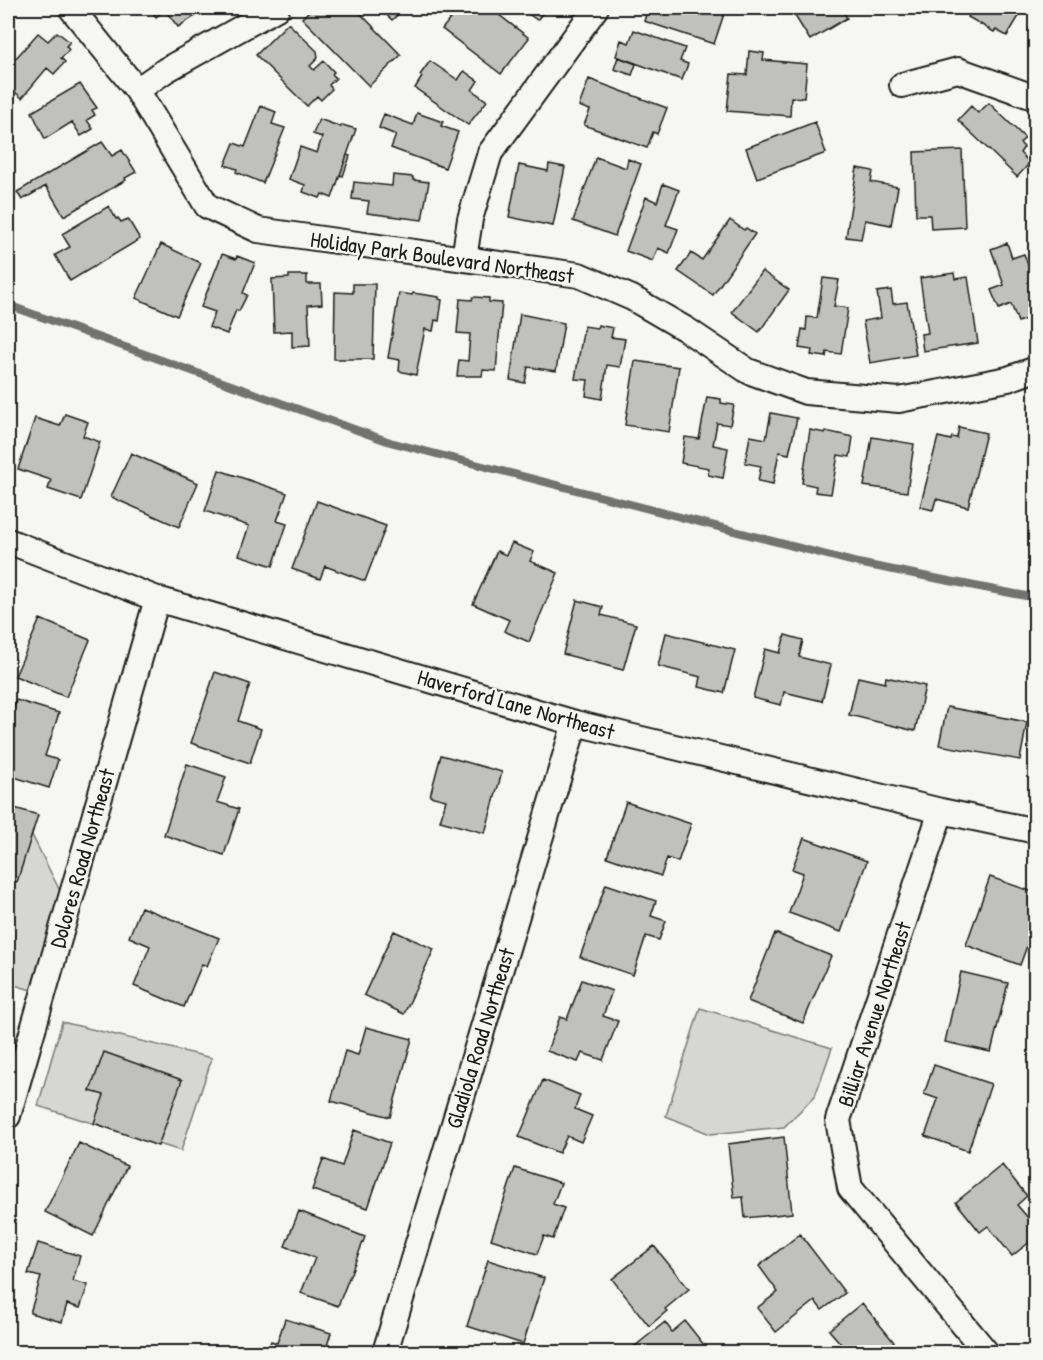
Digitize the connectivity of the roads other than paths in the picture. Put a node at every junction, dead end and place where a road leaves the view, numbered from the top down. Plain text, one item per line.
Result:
1 (71, 8) edge
2 (277, 8) edge
3 (596, 8) edge
4 (902, 85) dead end
5 (138, 90) junction
6 (1035, 98) edge
7 (464, 260) junction
8 (1035, 369) edge
9 (8, 541) edge
10 (157, 599) junction
11 (575, 723) junction
12 (941, 811) junction
13 (1035, 831) edge
14 (8, 1116) edge
15 (385, 1353) edge
16 (986, 1353) edge

1 - 5 street, Holiday Park Boulevard Northeast
2 - 5 street
3 - 7 street
4 - 6 street
5 - 7 street, Holiday Park Boulevard Northeast
7 - 8 street, Holiday Park Boulevard Northeast
9 - 10 street, Haverford Lane Northeast
10 - 11 street, Haverford Lane Northeast
10 - 14 street, Dolores Road Northeast
11 - 12 street, Haverford Lane Northeast
11 - 15 street, Gladiola Road Northeast
12 - 13 street, Haverford Lane Northeast
12 - 16 street, Billiar Avenue Northeast

